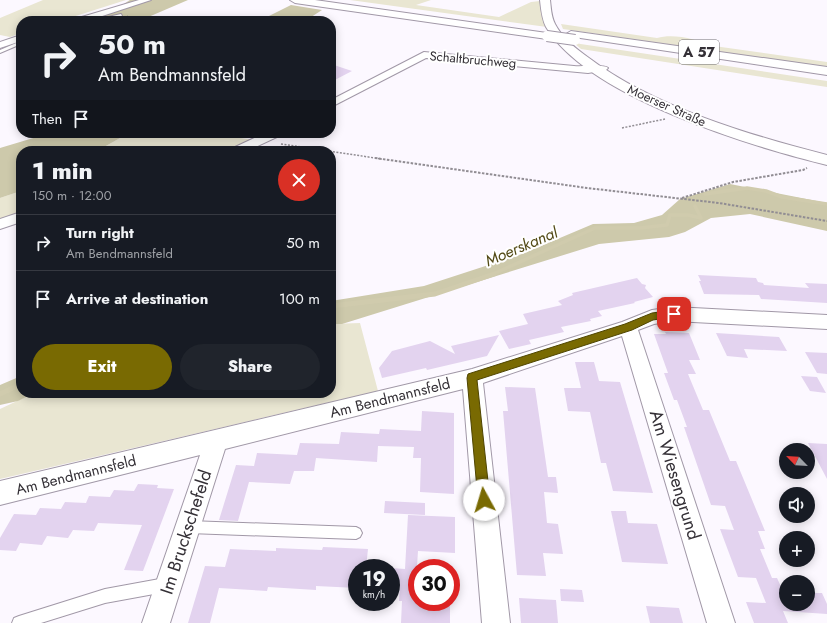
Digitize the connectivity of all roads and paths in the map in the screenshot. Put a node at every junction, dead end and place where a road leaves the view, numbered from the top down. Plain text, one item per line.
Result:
1 (147, 0) edge
2 (295, 0) edge
3 (327, 0) edge
4 (545, 0) edge
5 (121, 15) joint
6 (94, 16) edge
7 (116, 16) edge
8 (124, 16) edge
9 (546, 33) junction
10 (573, 37) junction
11 (16, 39) edge
12 (0, 44) edge
13 (16, 44) edge
14 (0, 52) edge
15 (599, 68) junction
16 (827, 71) edge
17 (827, 77) edge
18 (336, 101) edge
19 (687, 115) junction
20 (622, 128) dead end
21 (267, 138) edge
22 (261, 141) junction
23 (248, 146) edge
24 (298, 146) edge
25 (336, 151) edge
26 (823, 159) edge
27 (680, 199) junction
28 (16, 219) edge
29 (827, 221) edge
30 (0, 224) edge
31 (827, 322) edge
32 (628, 327) junction
33 (472, 378) junction
34 (216, 441) junction
35 (0, 493) edge
36 (188, 527) junction
37 (356, 533) dead end
38 (169, 584) junction
39 (19, 623) edge
40 (156, 623) edge
41 (496, 623) edge
42 (721, 623) edge

1 - 6 street
2 - 9 main road, A 57
3 - 9 main road, A 57
4 - 15 main road, Moerser Straße
5 - 7 lane
5 - 8 path
9 - 10 main road, A 57, bridge
10 - 16 main road, A 57
10 - 17 main road, A 57
11 - 12 street
13 - 14 lane
15 - 18 street, Schaltbruchweg
15 - 19 main road, Moerser Straße
19 - 20 path
19 - 26 main road, Moerser Straße
21 - 22 street
22 - 23 street
22 - 24 path
25 - 27 path
26 - 27 path
27 - 29 path
28 - 30 street
31 - 32 street, Am Bendmannsfeld
32 - 33 street, Am Bendmannsfeld
32 - 42 street, Am Wiesengrund
33 - 34 street, Am Bendmannsfeld
33 - 41 street
34 - 35 street, Am Bendmannsfeld
34 - 36 street, Im Bruckschefeld
36 - 37 lane
36 - 38 street, Im Bruckschefeld
38 - 39 lane
38 - 40 street, Im Bruckschefeld

